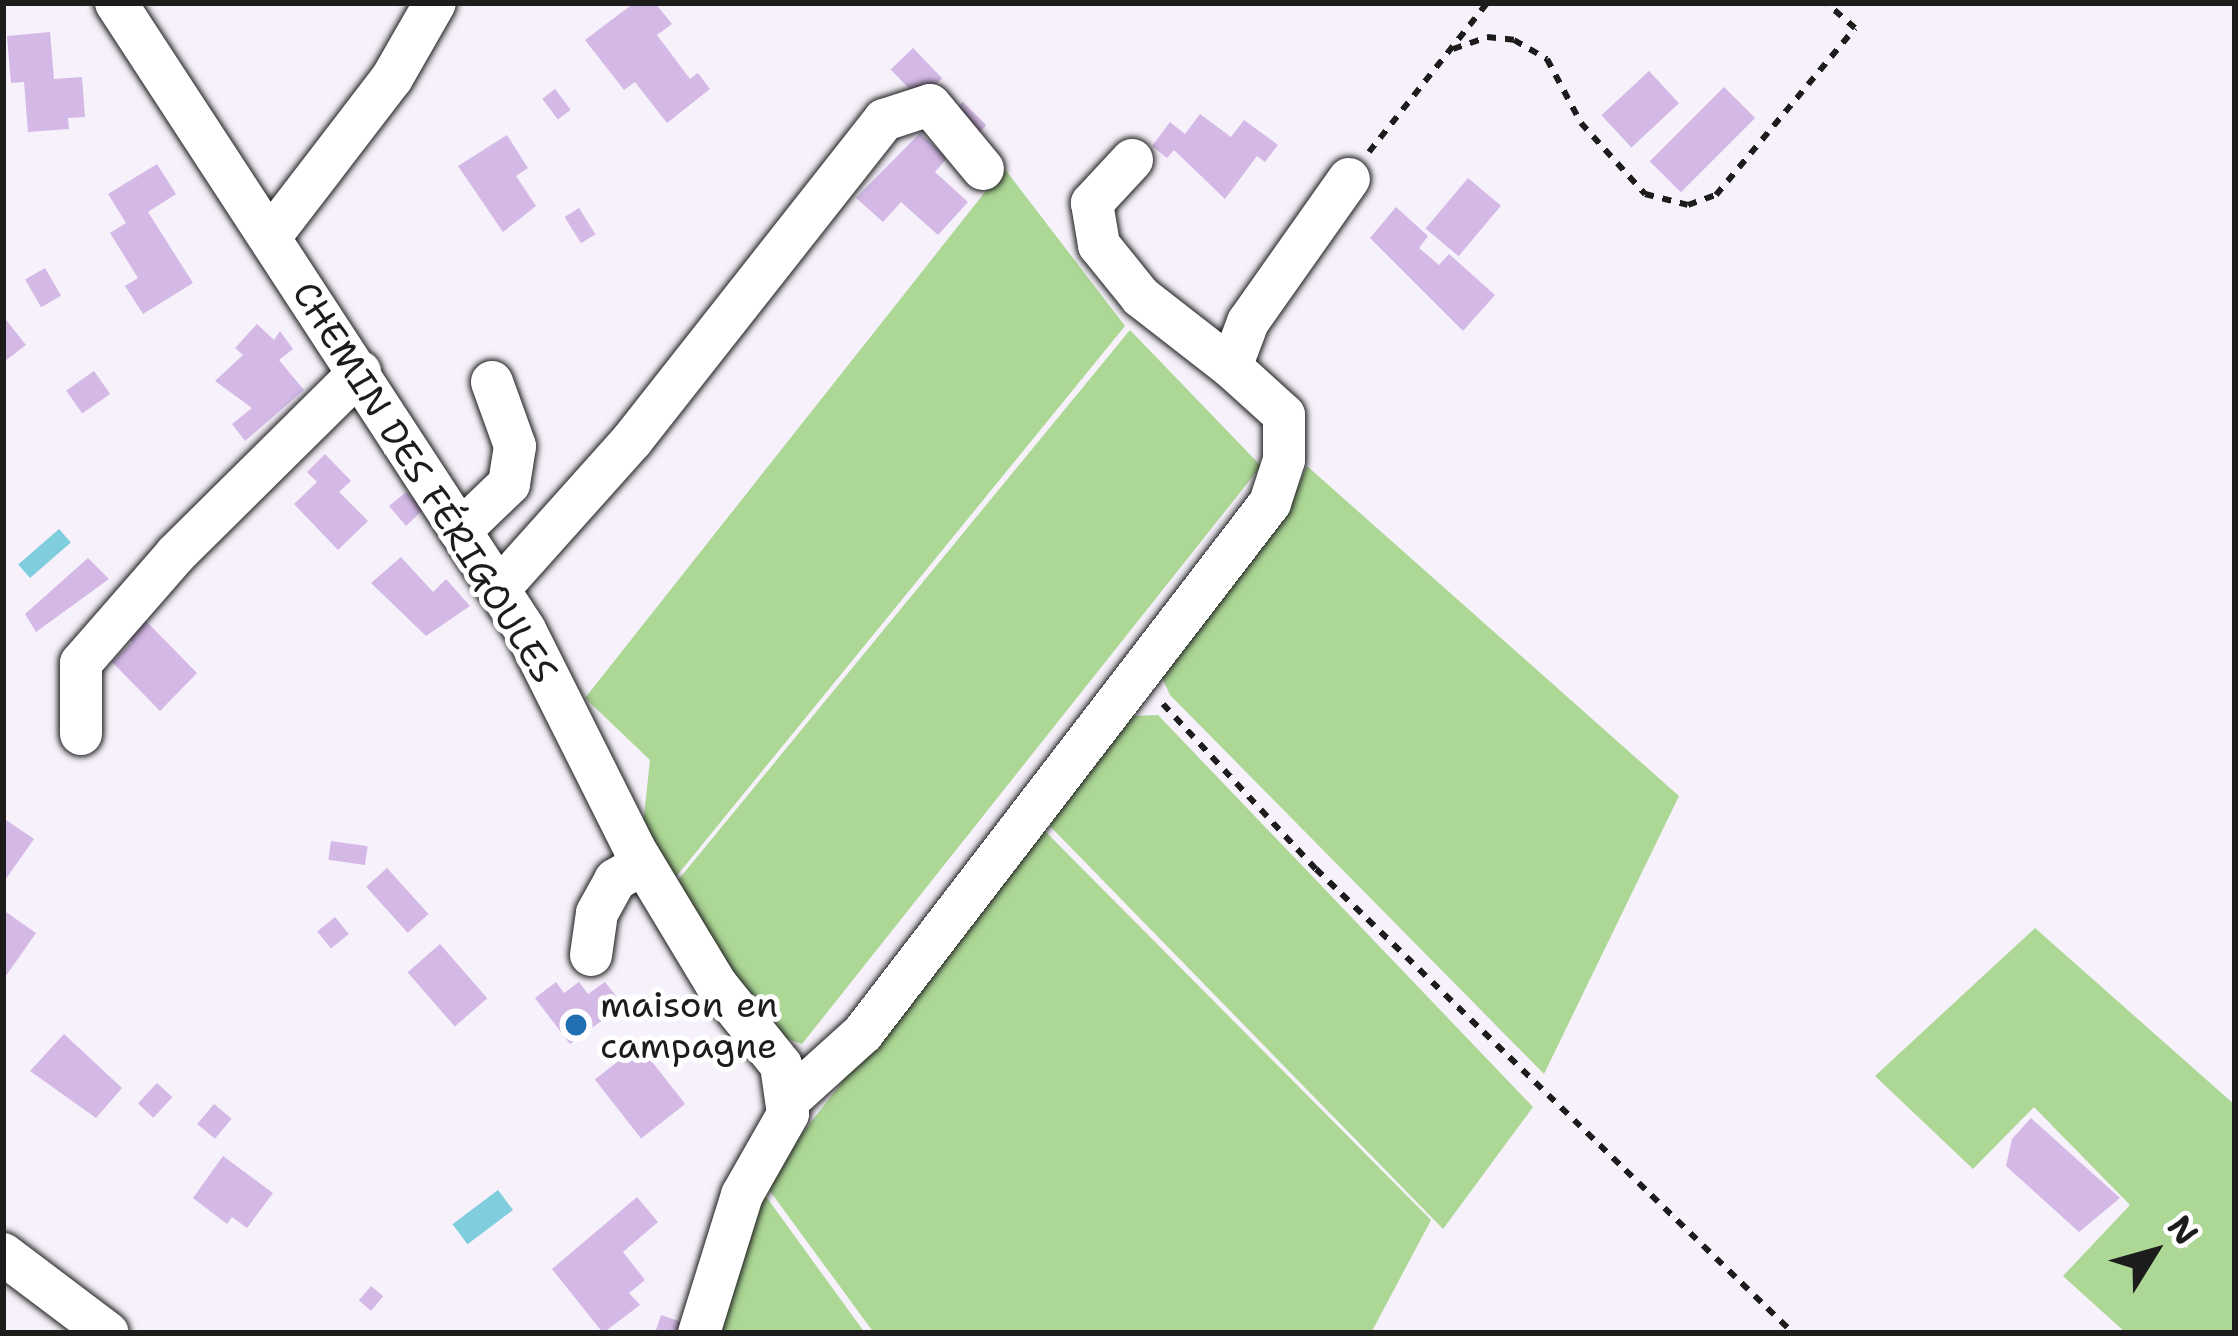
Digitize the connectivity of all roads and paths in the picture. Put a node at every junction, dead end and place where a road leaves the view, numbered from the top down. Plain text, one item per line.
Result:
1 (116, 3) edge
2 (435, 3) edge
3 (1486, 3) edge
4 (1826, 3) edge
5 (1453, 49) junction
6 (1132, 160) dead end
7 (983, 169) dead end
8 (1349, 178) joint
9 (270, 237) junction
10 (1231, 367) junction
11 (360, 372) junction
12 (492, 382) dead end
13 (460, 531) junction
14 (499, 589) junction
15 (1137, 676) junction
16 (81, 734) dead end
17 (643, 863) junction
18 (591, 955) dead end
19 (790, 1099) junction
20 (3, 1254) edge
21 (108, 1333) edge
22 (700, 1333) edge
23 (1793, 1333) edge

1 - 9 street, CHEMIN DES FÉRIGOULES
2 - 9 street
3 - 5 path
4 - 5 path
5 - 8 path
6 - 10 street
7 - 14 street
8 - 10 street
9 - 11 street, CHEMIN DES FÉRIGOULES
10 - 15 street
11 - 13 street, CHEMIN DES FÉRIGOULES
11 - 16 street
12 - 13 street
13 - 14 street, CHEMIN DES FÉRIGOULES
14 - 17 street, CHEMIN DES FÉRIGOULES
15 - 19 street
15 - 23 path
17 - 18 street
17 - 19 street, CHEMIN DES FÉRIGOULES
19 - 22 street
20 - 21 street

